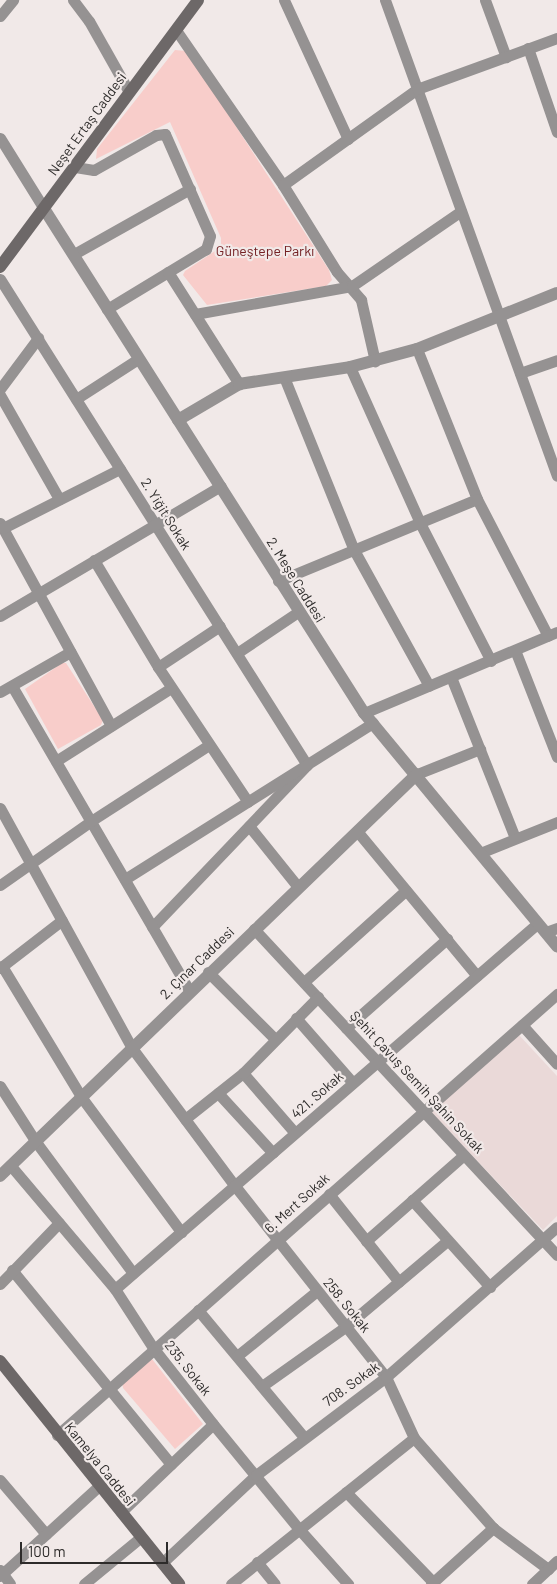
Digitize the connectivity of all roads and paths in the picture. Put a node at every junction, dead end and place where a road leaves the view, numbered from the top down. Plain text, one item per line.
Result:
1 (13, 0) edge
2 (72, 0) edge
3 (198, 0) edge
4 (284, 0) edge
5 (385, 0) edge
6 (485, 0) edge
7 (0, 16) edge
8 (176, 30) junction
9 (557, 38) edge
10 (528, 48) junction
11 (506, 57) junction
12 (417, 89) junction
13 (129, 92) junction
14 (557, 132) edge
15 (0, 138) edge
16 (348, 139) junction
17 (75, 168) junction
18 (283, 185) junction
19 (190, 189) junction
20 (43, 207) junction
21 (462, 211) junction
22 (74, 254) junction
23 (0, 267) edge
24 (168, 272) junction
25 (0, 279) edge
26 (352, 286) junction
27 (557, 293) edge
28 (107, 309) junction
29 (195, 314) junction
30 (500, 315) junction
31 (38, 338) junction
32 (417, 349) junction
33 (138, 359) junction
34 (557, 360) edge
35 (375, 361) junction
36 (350, 367) junction
37 (520, 373) junction
38 (284, 377) junction
39 (239, 384) junction
40 (0, 389) edge
41 (0, 395) edge
42 (76, 399) junction
43 (178, 420) junction
44 (120, 469) junction
45 (557, 476) edge
46 (221, 486) junction
47 (477, 499) junction
48 (59, 500) junction
49 (420, 523) junction
50 (156, 524) junction
51 (1, 526) edge
52 (354, 550) junction
53 (94, 560) junction
54 (278, 581) junction
55 (38, 593) junction
56 (298, 612) junction
57 (0, 616) edge
58 (220, 626) junction
59 (553, 634) edge
60 (515, 650) junction
61 (70, 652) junction
62 (237, 653) junction
63 (490, 661) junction
64 (158, 667) junction
65 (451, 677) junction
66 (12, 686) junction
67 (428, 686) junction
68 (171, 688) junction
69 (0, 692) edge
70 (364, 713) junction
71 (373, 723) junction
72 (111, 726) junction
73 (210, 745) junction
74 (480, 749) junction
75 (557, 757) edge
76 (56, 761) junction
77 (308, 765) junction
78 (417, 774) junction
79 (248, 802) junction
80 (0, 808) edge
81 (91, 821) junction
82 (557, 822) edge
83 (248, 826) junction
84 (357, 831) junction
85 (515, 838) junction
86 (480, 853) junction
87 (30, 863) junction
88 (125, 879) junction
89 (0, 885) edge
90 (298, 887) junction
91 (406, 890) junction
92 (62, 920) junction
93 (152, 927) junction
94 (254, 928) junction
95 (547, 928) edge
96 (447, 939) junction
97 (557, 946) edge
98 (1, 967) edge
99 (208, 972) junction
100 (477, 976) junction
101 (304, 982) junction
102 (189, 990) junction
103 (557, 994) edge
104 (318, 997) junction
105 (296, 1018) junction
106 (522, 1025) junction
107 (346, 1028) junction
108 (275, 1039) junction
109 (132, 1048) junction
110 (378, 1062) junction
111 (557, 1064) edge
112 (243, 1073) junction
113 (354, 1083) junction
114 (0, 1086) edge
115 (218, 1093) junction
116 (82, 1098) junction
117 (422, 1110) junction
118 (185, 1119) junction
119 (295, 1133) junction
120 (36, 1142) junction
121 (273, 1153) junction
122 (464, 1155) junction
123 (11, 1166) junction
124 (0, 1176) edge
125 (234, 1186) junction
126 (329, 1194) junction
127 (412, 1200) junction
128 (59, 1223) junction
129 (557, 1227) edge
130 (181, 1232) junction
131 (277, 1240) junction
132 (366, 1241) junction
133 (448, 1241) junction
134 (544, 1241) junction
135 (557, 1255) edge
136 (12, 1270) junction
137 (133, 1273) junction
138 (399, 1282) junction
139 (0, 1284) edge
140 (490, 1287) junction
141 (115, 1289) junction
142 (316, 1291) junction
143 (198, 1310) junction
144 (345, 1327) junction
145 (154, 1349) junction
146 (237, 1356) junction
147 (2, 1367) edge
148 (386, 1377) junction
149 (262, 1386) junction
150 (110, 1388) junction
151 (213, 1424) junction
152 (58, 1435) junction
153 (304, 1437) junction
154 (414, 1438) junction
155 (171, 1464) junction
156 (256, 1475) junction
157 (0, 1480) edge
158 (100, 1485) junction
159 (346, 1492) junction
160 (120, 1512) junction
161 (493, 1528) junction
162 (298, 1529) junction
163 (46, 1534) junction
164 (140, 1537) junction
165 (257, 1562) junction
166 (162, 1563) junction
167 (552, 1565) edge
168 (1, 1573) edge
169 (432, 1583) edge
170 (10, 1584) edge
171 (84, 1584) edge
172 (179, 1584) edge
173 (232, 1584) edge
174 (276, 1584) edge
175 (348, 1584) edge
176 (532, 1584) edge

1 - 7 street
2 - 13 street
3 - 8 main road, Neşet Ertaş Caddesi
4 - 16 street
5 - 12 street
6 - 11 street
8 - 13 main road, Neşet Ertaş Caddesi
8 - 18 street
9 - 10 street
10 - 11 street
10 - 14 street
11 - 12 street
12 - 16 street
12 - 21 street
13 - 17 main road, Neşet Ertaş Caddesi
15 - 20 street
16 - 18 street
17 - 19 street
17 - 20 main road, Neşet Ertaş Caddesi
18 - 26 street
19 - 22 street
19 - 24 street
20 - 22 street, 2. Meşe Caddesi
20 - 23 main road, Neşet Ertaş Caddesi
21 - 26 street
21 - 30 street
22 - 28 street, 2. Meşe Caddesi
24 - 28 street
24 - 29 street
25 - 31 street, 2. Yiğit Sokak
26 - 29 street
26 - 35 street
27 - 30 street
28 - 33 street, 2. Meşe Caddesi
29 - 39 street
30 - 32 street
30 - 37 street
31 - 40 street
31 - 42 street, 2. Yiğit Sokak
32 - 35 street
32 - 47 street
33 - 42 street
33 - 43 street, 2. Meşe Caddesi
34 - 37 street
35 - 36 street
36 - 38 street
36 - 49 street
37 - 45 street
38 - 39 street
38 - 52 street
39 - 43 street
41 - 48 street
42 - 44 street, 2. Yiğit Sokak
43 - 46 street, 2. Meşe Caddesi
44 - 48 street
44 - 50 street, 2. Yiğit Sokak
46 - 50 street
46 - 54 street, 2. Meşe Caddesi
47 - 49 street
47 - 59 street
48 - 51 street
49 - 52 street
49 - 63 street
50 - 53 street
50 - 58 street, 2. Yiğit Sokak
51 - 55 street
52 - 54 street
52 - 67 street
53 - 55 street
53 - 64 street
54 - 56 street, 2. Meşe Caddesi
55 - 57 street
55 - 61 street
56 - 62 street
56 - 70 street, 2. Meşe Caddesi
58 - 62 street, 2. Yiğit Sokak
58 - 64 street
59 - 60 street
60 - 63 street
60 - 75 street
61 - 66 street
61 - 72 street
62 - 77 street, 2. Yiğit Sokak
63 - 65 street
64 - 68 street
65 - 67 street
65 - 74 street
66 - 69 street
66 - 76 street
67 - 70 street
68 - 72 street
68 - 73 street
70 - 71 street, 2. Meşe Caddesi
71 - 77 street
71 - 78 street, 2. Meşe Caddesi
72 - 76 street
73 - 79 street
73 - 81 street
74 - 78 street
74 - 85 street
76 - 81 street
77 - 79 street
77 - 83 street
78 - 84 street, 2. Çınar Caddesi
78 - 86 street, 2. Meşe Caddesi
79 - 88 street
80 - 87 street, 258. Sokak
81 - 87 street
81 - 88 street
82 - 85 street
83 - 90 street
83 - 93 street
84 - 90 street, 2. Çınar Caddesi
84 - 91 street
85 - 86 street
86 - 95 street, 2. Meşe Caddesi
87 - 89 street
87 - 92 street, 258. Sokak
88 - 93 street
90 - 94 street, 2. Çınar Caddesi
91 - 96 street
91 - 101 street
92 - 98 street
92 - 109 street, 258. Sokak
93 - 102 street
94 - 99 street, 2. Çınar Caddesi
94 - 101 street, Şehit Çavuş Semih Şahin Sokak
95 - 97 street, 2. Meşe Caddesi
95 - 100 street, 421. Sokak
96 - 100 street
96 - 107 street
98 - 116 street
99 - 102 street, 2. Çınar Caddesi
99 - 108 street
100 - 110 street, 421. Sokak
101 - 104 street, Şehit Çavuş Semih Şahin Sokak
102 - 109 street, 2. Çınar Caddesi
103 - 106 street, 6. Mert Sokak
104 - 105 street
104 - 107 street, Şehit Çavuş Semih Şahin Sokak
105 - 108 street
105 - 113 street
106 - 111 street
106 - 117 street, 6. Mert Sokak
107 - 110 street, Şehit Çavuş Semih Şahin Sokak
108 - 112 street
109 - 116 street, 2. Çınar Caddesi
109 - 118 street, 258. Sokak
110 - 113 street, 421. Sokak
110 - 117 street, Şehit Çavuş Semih Şahin Sokak
112 - 115 street
112 - 119 street
113 - 119 street, 421. Sokak
114 - 120 street
115 - 118 street
115 - 121 street
116 - 120 street, 2. Çınar Caddesi
116 - 130 street
117 - 122 street, Şehit Çavuş Semih Şahin Sokak
117 - 126 street, 6. Mert Sokak
118 - 125 street, 258. Sokak
119 - 121 street, 421. Sokak
120 - 123 street, 2. Çınar Caddesi
120 - 137 street
121 - 125 street, 421. Sokak
122 - 127 street
122 - 134 street, Şehit Çavuş Semih Şahin Sokak
123 - 124 street, 2. Çınar Caddesi
123 - 128 street, 235. Sokak
125 - 130 street, 421. Sokak
125 - 131 street, 258. Sokak
126 - 131 street, 6. Mert Sokak
126 - 132 street
127 - 132 street
127 - 133 street
128 - 136 street
128 - 141 street, 235. Sokak
129 - 134 street, 708. Sokak
130 - 137 street, 421. Sokak
131 - 142 street, 258. Sokak
131 - 143 street, 6. Mert Sokak
132 - 138 street
133 - 138 street
133 - 140 street
134 - 135 street, Şehit Çavuş Semih Şahin Sokak
134 - 140 street, 708. Sokak
136 - 139 street
136 - 150 street
137 - 141 street, 421. Sokak
138 - 144 street
140 - 148 street, 708. Sokak
141 - 145 street, 235. Sokak
142 - 144 street, 258. Sokak
142 - 146 street
143 - 145 street, 6. Mert Sokak
143 - 146 street
144 - 148 street, 258. Sokak
144 - 149 street
145 - 150 street, 6. Mert Sokak
145 - 151 street, 235. Sokak
146 - 149 street
147 - 152 main road, Kamelya Caddesi
148 - 153 street, 708. Sokak
148 - 154 street, 258. Sokak
149 - 153 street
150 - 152 street, 6. Mert Sokak
150 - 155 street
151 - 155 street
151 - 156 street, 235. Sokak
152 - 158 main road, Kamelya Caddesi
153 - 156 street, 708. Sokak
154 - 159 street
154 - 161 street, 258. Sokak
155 - 160 street
156 - 162 street, 235. Sokak
156 - 166 street, 708. Sokak
157 - 163 street
158 - 160 main road, Kamelya Caddesi
158 - 163 street
159 - 162 street
159 - 169 street
160 - 164 main road, Kamelya Caddesi
161 - 167 street, 258. Sokak
161 - 169 street
162 - 165 street
162 - 175 street, 235. Sokak
163 - 168 street
164 - 166 main road, Kamelya Caddesi
164 - 171 street
165 - 173 street
165 - 174 street
166 - 172 main road, Kamelya Caddesi
167 - 176 street
168 - 170 street

